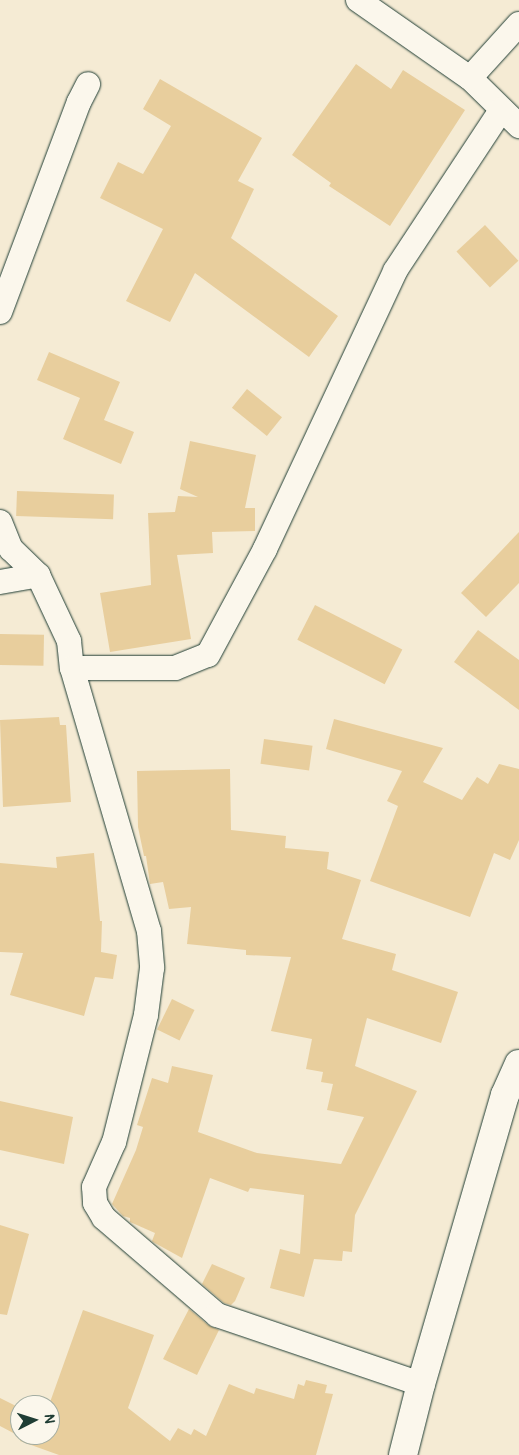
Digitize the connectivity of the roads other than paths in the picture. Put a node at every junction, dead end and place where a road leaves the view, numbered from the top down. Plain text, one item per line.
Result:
1 (358, 0) edge
2 (519, 24) edge
3 (470, 78) junction
4 (88, 84) dead end
5 (501, 110) junction
6 (519, 126) edge
7 (0, 312) edge
8 (0, 522) edge
9 (38, 575) junction
10 (0, 582) edge
11 (72, 668) junction
12 (519, 1064) edge
13 (512, 1097) edge
14 (421, 1384) junction
15 (403, 1455) edge

1 - 3 street
2 - 3 street
3 - 5 street
4 - 7 street
5 - 6 street
5 - 11 street
8 - 9 street
9 - 10 street
9 - 11 street
11 - 14 street
12 - 13 street
13 - 14 street
14 - 15 street

